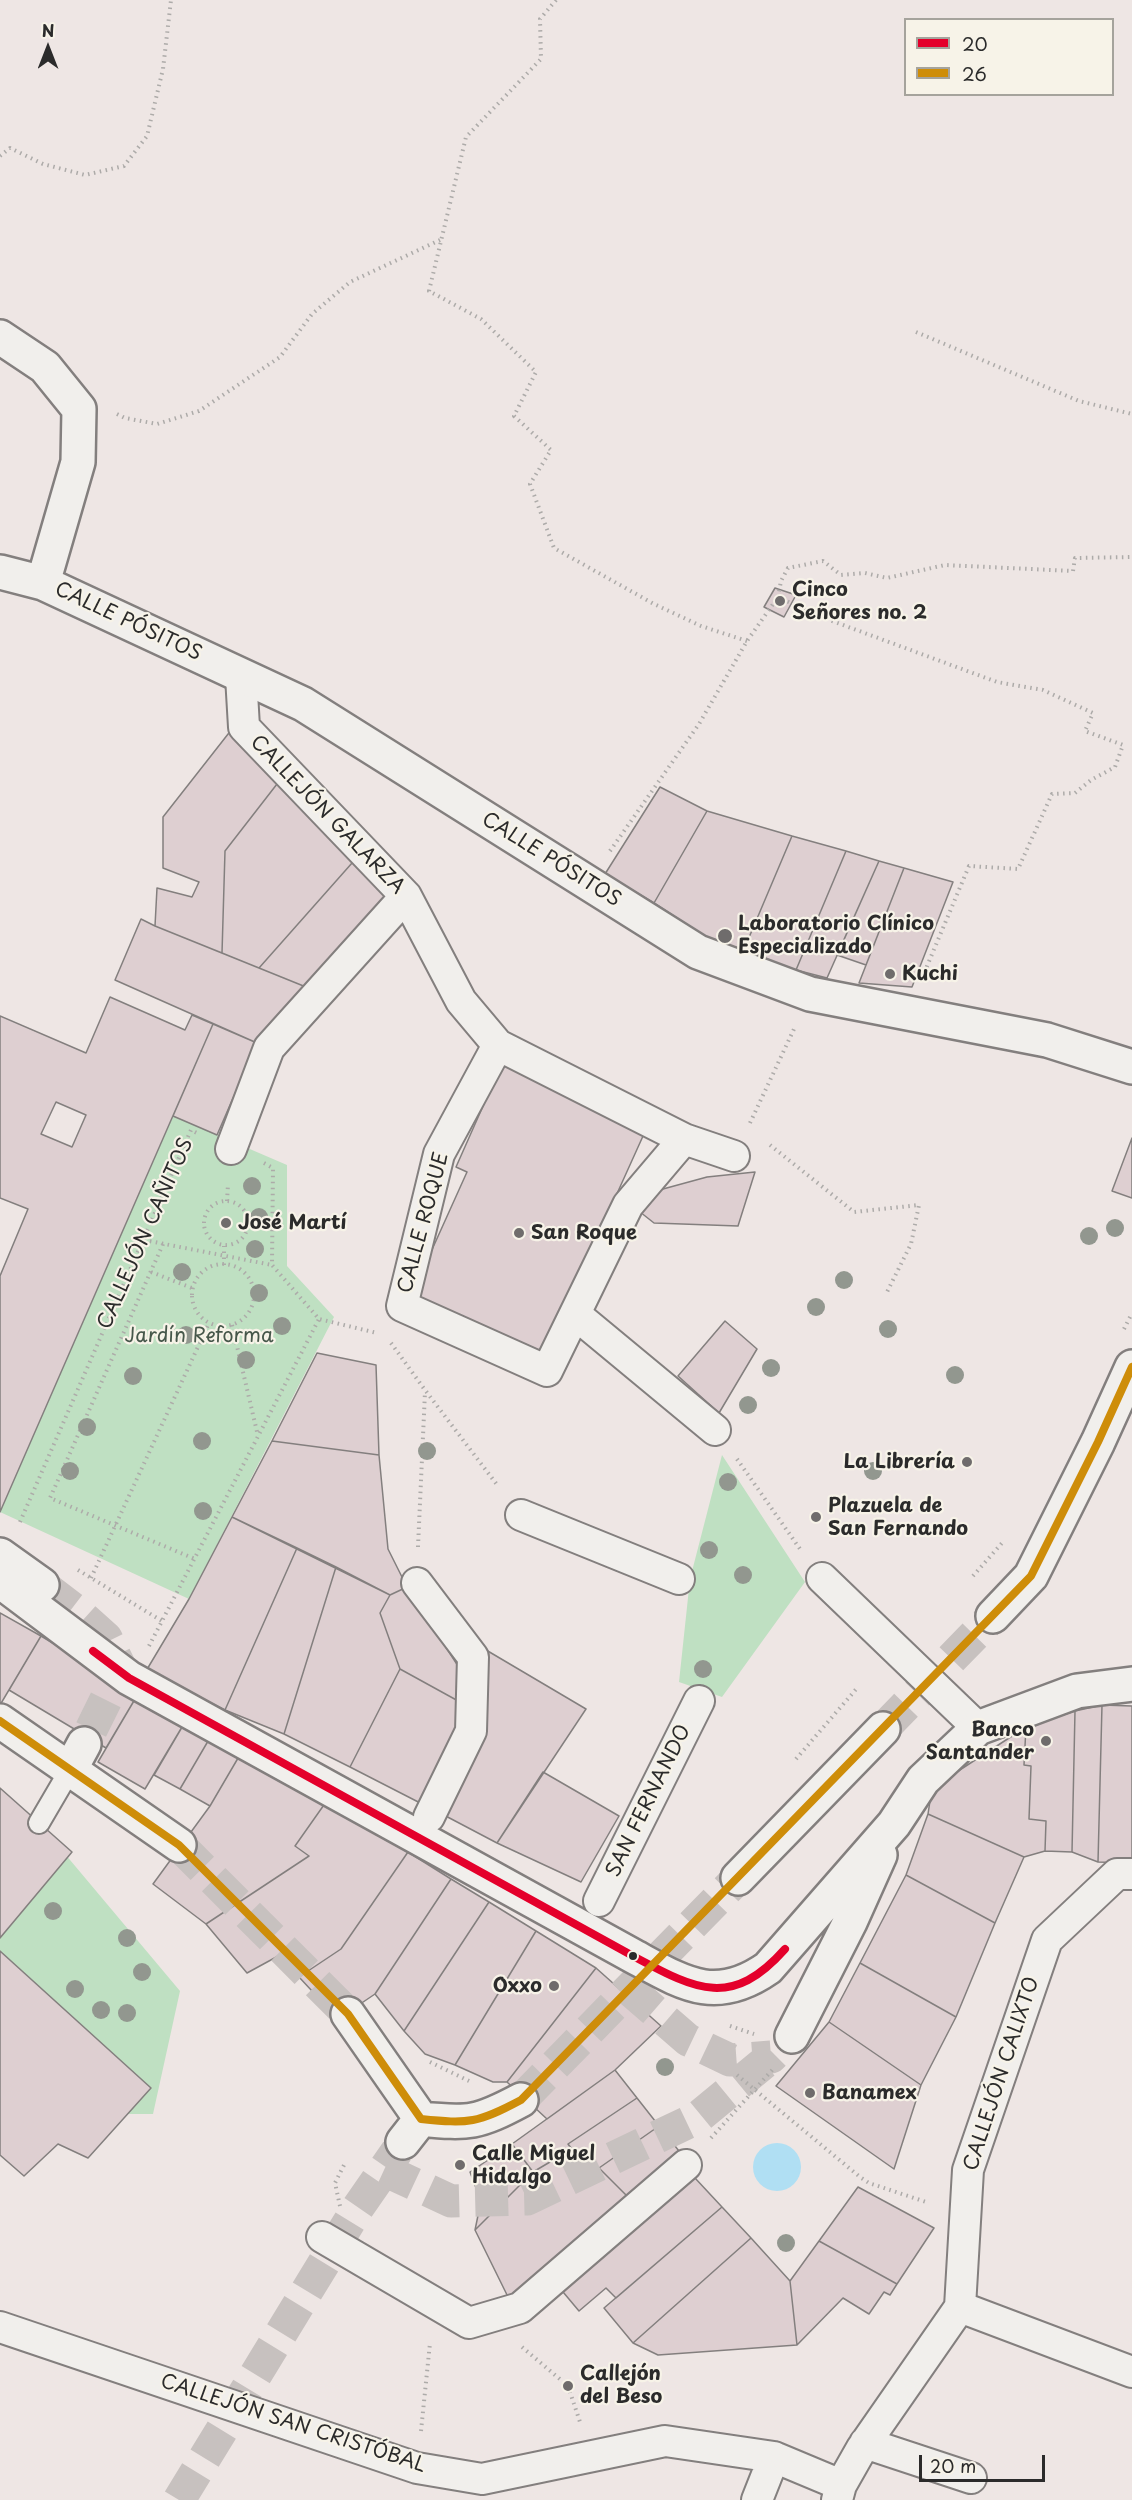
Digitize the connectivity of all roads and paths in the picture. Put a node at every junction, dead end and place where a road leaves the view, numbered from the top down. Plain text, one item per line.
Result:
1 (171, 0) edge
2 (556, 0) edge
3 (0, 156) edge
4 (440, 240) junction
5 (916, 332) dead end
6 (0, 337) edge
7 (80, 409) junction
8 (1132, 414) edge
9 (1132, 557) edge
10 (0, 572) edge
11 (43, 583) junction
12 (778, 597) junction
13 (747, 641) junction
14 (241, 676) junction
15 (587, 882) junction
16 (406, 896) junction
17 (810, 994) junction
18 (905, 1014) junction
19 (498, 1045) junction
20 (1132, 1067) edge
21 (747, 1128) junction
22 (684, 1139) junction
23 (231, 1149) junction
24 (734, 1156) joint
25 (143, 1240) junction
26 (164, 1244) junction
27 (224, 1246) junction
28 (224, 1256) junction
29 (224, 1265) junction
30 (272, 1265) junction
31 (151, 1272) junction
32 (192, 1288) junction
33 (886, 1294) dead end
34 (575, 1314) junction
35 (319, 1319) junction
36 (209, 1323) junction
37 (232, 1325) junction
38 (1132, 1367) edge
39 (425, 1390) junction
40 (715, 1430) joint
41 (259, 1437) junction
42 (521, 1515) joint
43 (117, 1525) junction
44 (8, 1543) edge
45 (195, 1559) junction
46 (73, 1567) dead end
47 (91, 1578) junction
48 (822, 1578) joint
49 (679, 1579) dead end
50 (0, 1581) edge
51 (417, 1583) joint
52 (46, 1588) tunnel mouth
53 (993, 1616) tunnel mouth
54 (162, 1621) junction
55 (148, 1649) dead end
56 (1132, 1684) edge
57 (699, 1701) dead end
58 (0, 1721) edge
59 (978, 1728) junction
60 (883, 1729) tunnel mouth
61 (77, 1757) junction
62 (429, 1817) dead end
63 (39, 1823) dead end
64 (894, 1824) junction
65 (178, 1845) tunnel mouth
66 (1132, 1874) edge
67 (738, 1878) tunnel mouth
68 (599, 1901) dead end
69 (348, 2014) tunnel mouth
70 (792, 2036) tunnel mouth
71 (421, 2057) dead end
72 (737, 2074) dead end
73 (471, 2082) dead end
74 (755, 2091) junction
75 (521, 2100) tunnel mouth
76 (345, 2163) dead end
77 (686, 2165) joint
78 (335, 2183) dead end
79 (937, 2206) dead end
80 (322, 2237) dead end
81 (960, 2307) junction
82 (469, 2323) junction
83 (0, 2327) edge
84 (1132, 2372) edge
85 (866, 2443) junction
86 (591, 2457) junction
87 (774, 2457) junction
88 (417, 2468) junction
89 (971, 2478) dead end
90 (839, 2492) edge
91 (757, 2500) edge

1 - 3 path
2 - 4 path
4 - 7 path
4 - 13 path
5 - 8 path
6 - 7 street
7 - 11 street
9 - 12 path
10 - 11 street, CALLE PÓSITOS
11 - 14 street, CALLE PÓSITOS
12 - 13 path
12 - 18 path
13 - 15 path
14 - 15 street, CALLE PÓSITOS
14 - 16 street, CALLEJÓN GALARZA
15 - 17 street, CALLE PÓSITOS
16 - 19 street, CALLEJÓN GALARZA
16 - 23 street
17 - 18 street, CALLE PÓSITOS
17 - 21 path
18 - 20 street, CALLE PÓSITOS
19 - 22 street, CALLEJÓN GALARZA
19 - 34 street, CALLE ROQUE
21 - 24 path
21 - 33 path
22 - 24 street, CALLEJÓN GALARZA
22 - 34 street
23 - 25 path, CALLEJÓN CAÑITOS
23 - 30 path
25 - 26 path
25 - 44 path, CALLEJÓN CAÑITOS
26 - 28 path
26 - 31 path
27 - 27 path
27 - 28 path
28 - 29 path
28 - 30 path
29 - 32 path
29 - 37 path
30 - 35 path
31 - 32 path
31 - 43 path
32 - 36 path
34 - 40 street
35 - 39 path
35 - 41 path
36 - 37 path
36 - 43 path
37 - 41 path
38 - 53 street
39 - 42 path
39 - 51 path
40 - 48 path
41 - 45 path
42 - 49 street
43 - 45 path
43 - 47 path
44 - 52 street
45 - 54 path
46 - 47 path
47 - 54 path
48 - 59 street
50 - 64 street
51 - 62 street
54 - 55 path
56 - 59 street
57 - 68 street, SAN FERNANDO
58 - 61 street
59 - 64 street
60 - 67 street
61 - 63 lane
61 - 65 street
64 - 70 street
66 - 81 street, CALLEJÓN CALIXTO
69 - 75 street
71 - 73 path
72 - 74 path
74 - 77 path
74 - 79 path
76 - 78 path
77 - 82 street
80 - 82 street
81 - 84 street
81 - 85 street
82 - 86 path
82 - 88 path
83 - 88 street, CALLEJÓN SAN CRISTÓBAL
85 - 89 street
85 - 90 street
86 - 87 street, CALLEJÓN SAN CRISTÓBAL
86 - 88 street, CALLEJÓN SAN CRISTÓBAL
87 - 90 street, CALLEJÓN SAN CRISTÓBAL
87 - 91 street

